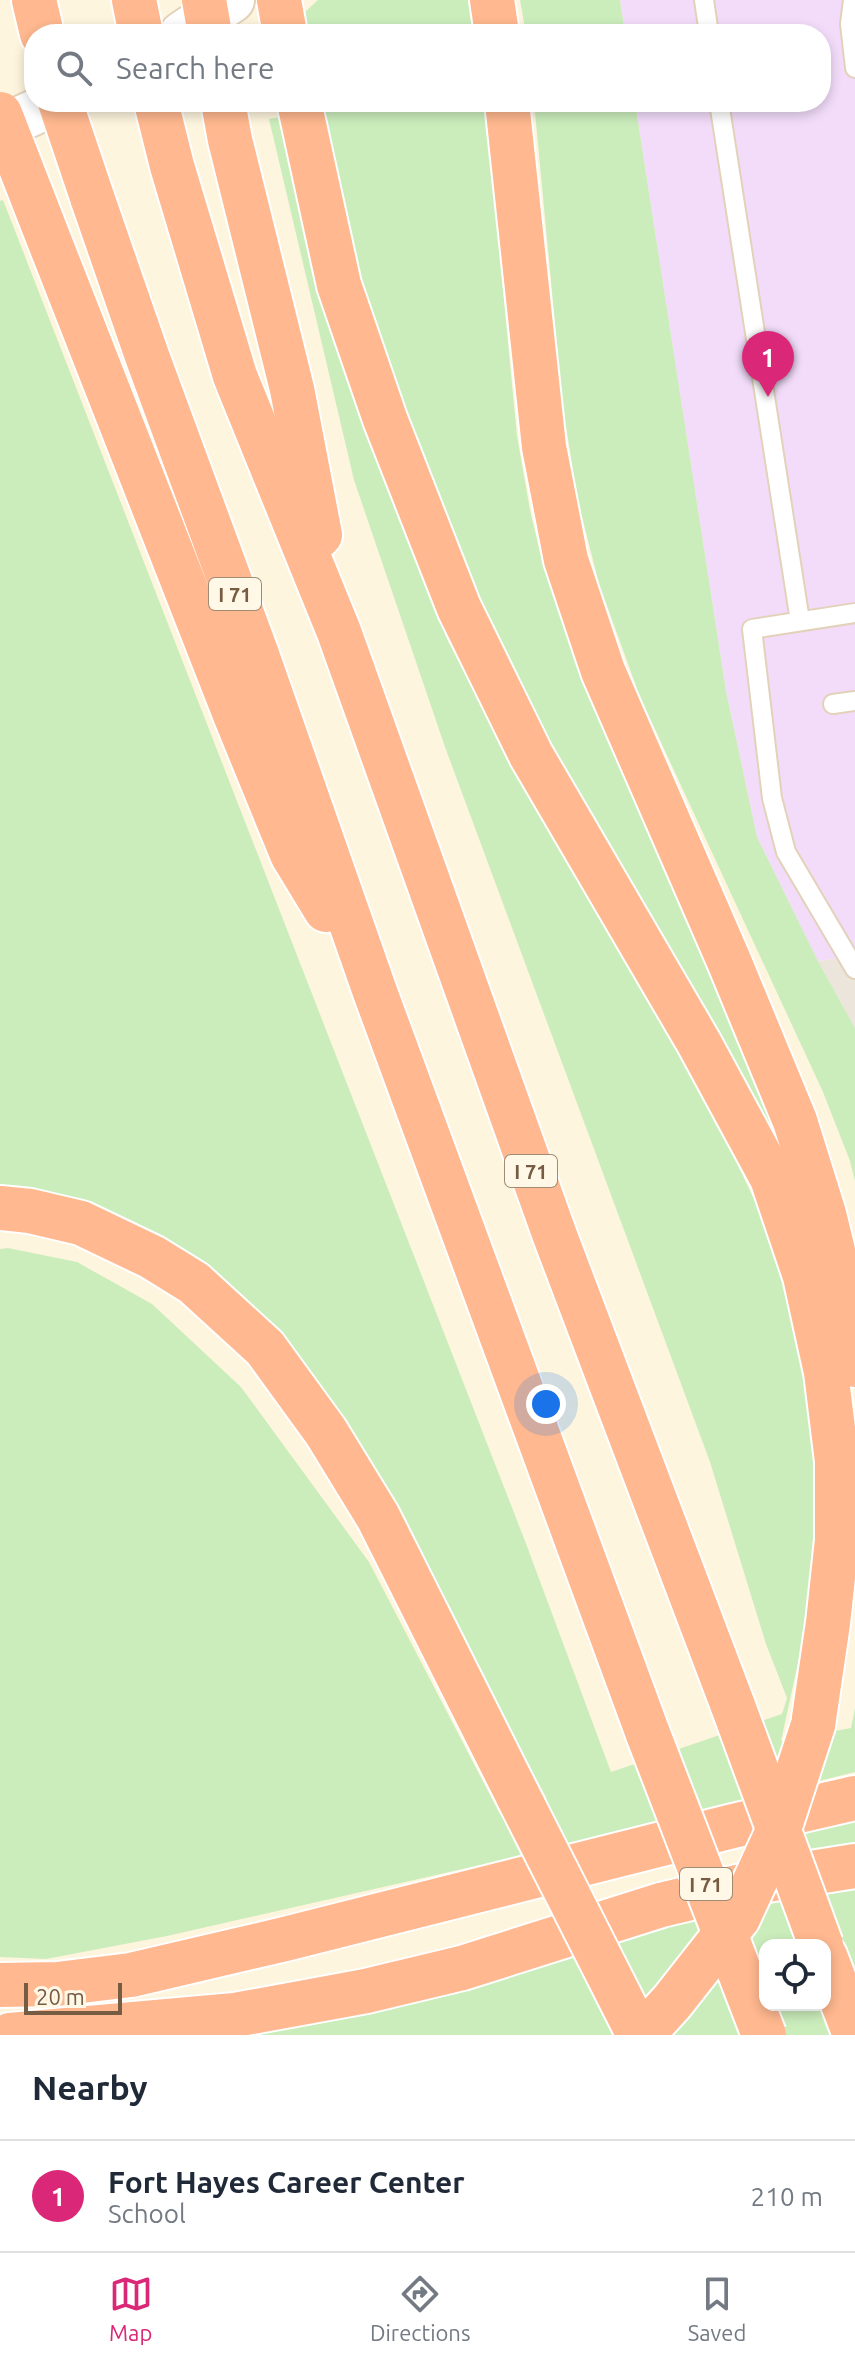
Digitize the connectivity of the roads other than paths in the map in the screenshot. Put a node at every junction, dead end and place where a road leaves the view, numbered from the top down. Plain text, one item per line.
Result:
1 (34, 0) edge
2 (134, 0) edge
3 (204, 0) edge
4 (232, 0) edge
5 (279, 0) edge
6 (492, 0) edge
7 (704, 0) edge
8 (853, 0) edge
9 (40, 24) edge
10 (139, 24) edge
11 (197, 24) edge
12 (208, 24) edge
13 (283, 24) edge
14 (496, 24) edge
15 (708, 24) edge
16 (855, 68) edge
17 (36, 112) edge
18 (62, 112) edge
19 (158, 112) edge
20 (301, 112) edge
21 (508, 112) edge
22 (721, 112) edge
23 (0, 114) edge
24 (227, 121) edge
25 (0, 128) edge
26 (855, 613) edge
27 (800, 621) junction
28 (339, 632) junction
29 (855, 701) edge
30 (833, 704) dead end
31 (846, 938) edge
32 (855, 969) edge
33 (375, 992) junction
34 (0, 1208) edge
35 (855, 1365) edge
36 (855, 1570) edge
37 (813, 1725) junction
38 (855, 1798) edge
39 (855, 1866) edge
40 (819, 1939) edge
41 (831, 1972) edge
42 (0, 1985) edge
43 (10, 2035) edge
44 (640, 2035) edge
45 (764, 2035) edge
46 (855, 2035) edge

1 - 9 highway
2 - 10 highway
3 - 12 highway, bridge
4 - 11 street
5 - 13 highway, bridge
6 - 14 highway
7 - 15 lane
8 - 16 lane
17 - 25 street
18 - 33 highway, I 71, bridge
19 - 28 highway, I 71
20 - 37 highway
21 - 35 highway
22 - 27 lane
23 - 33 highway, bridge
24 - 28 highway
26 - 27 lane
27 - 31 lane
28 - 40 highway, I 71, bridge
29 - 30 lane
31 - 32 lane
33 - 45 highway, I 71, bridge
34 - 44 highway, bridge
36 - 37 highway
37 - 44 highway, bridge
38 - 42 highway
39 - 43 highway
41 - 46 highway

